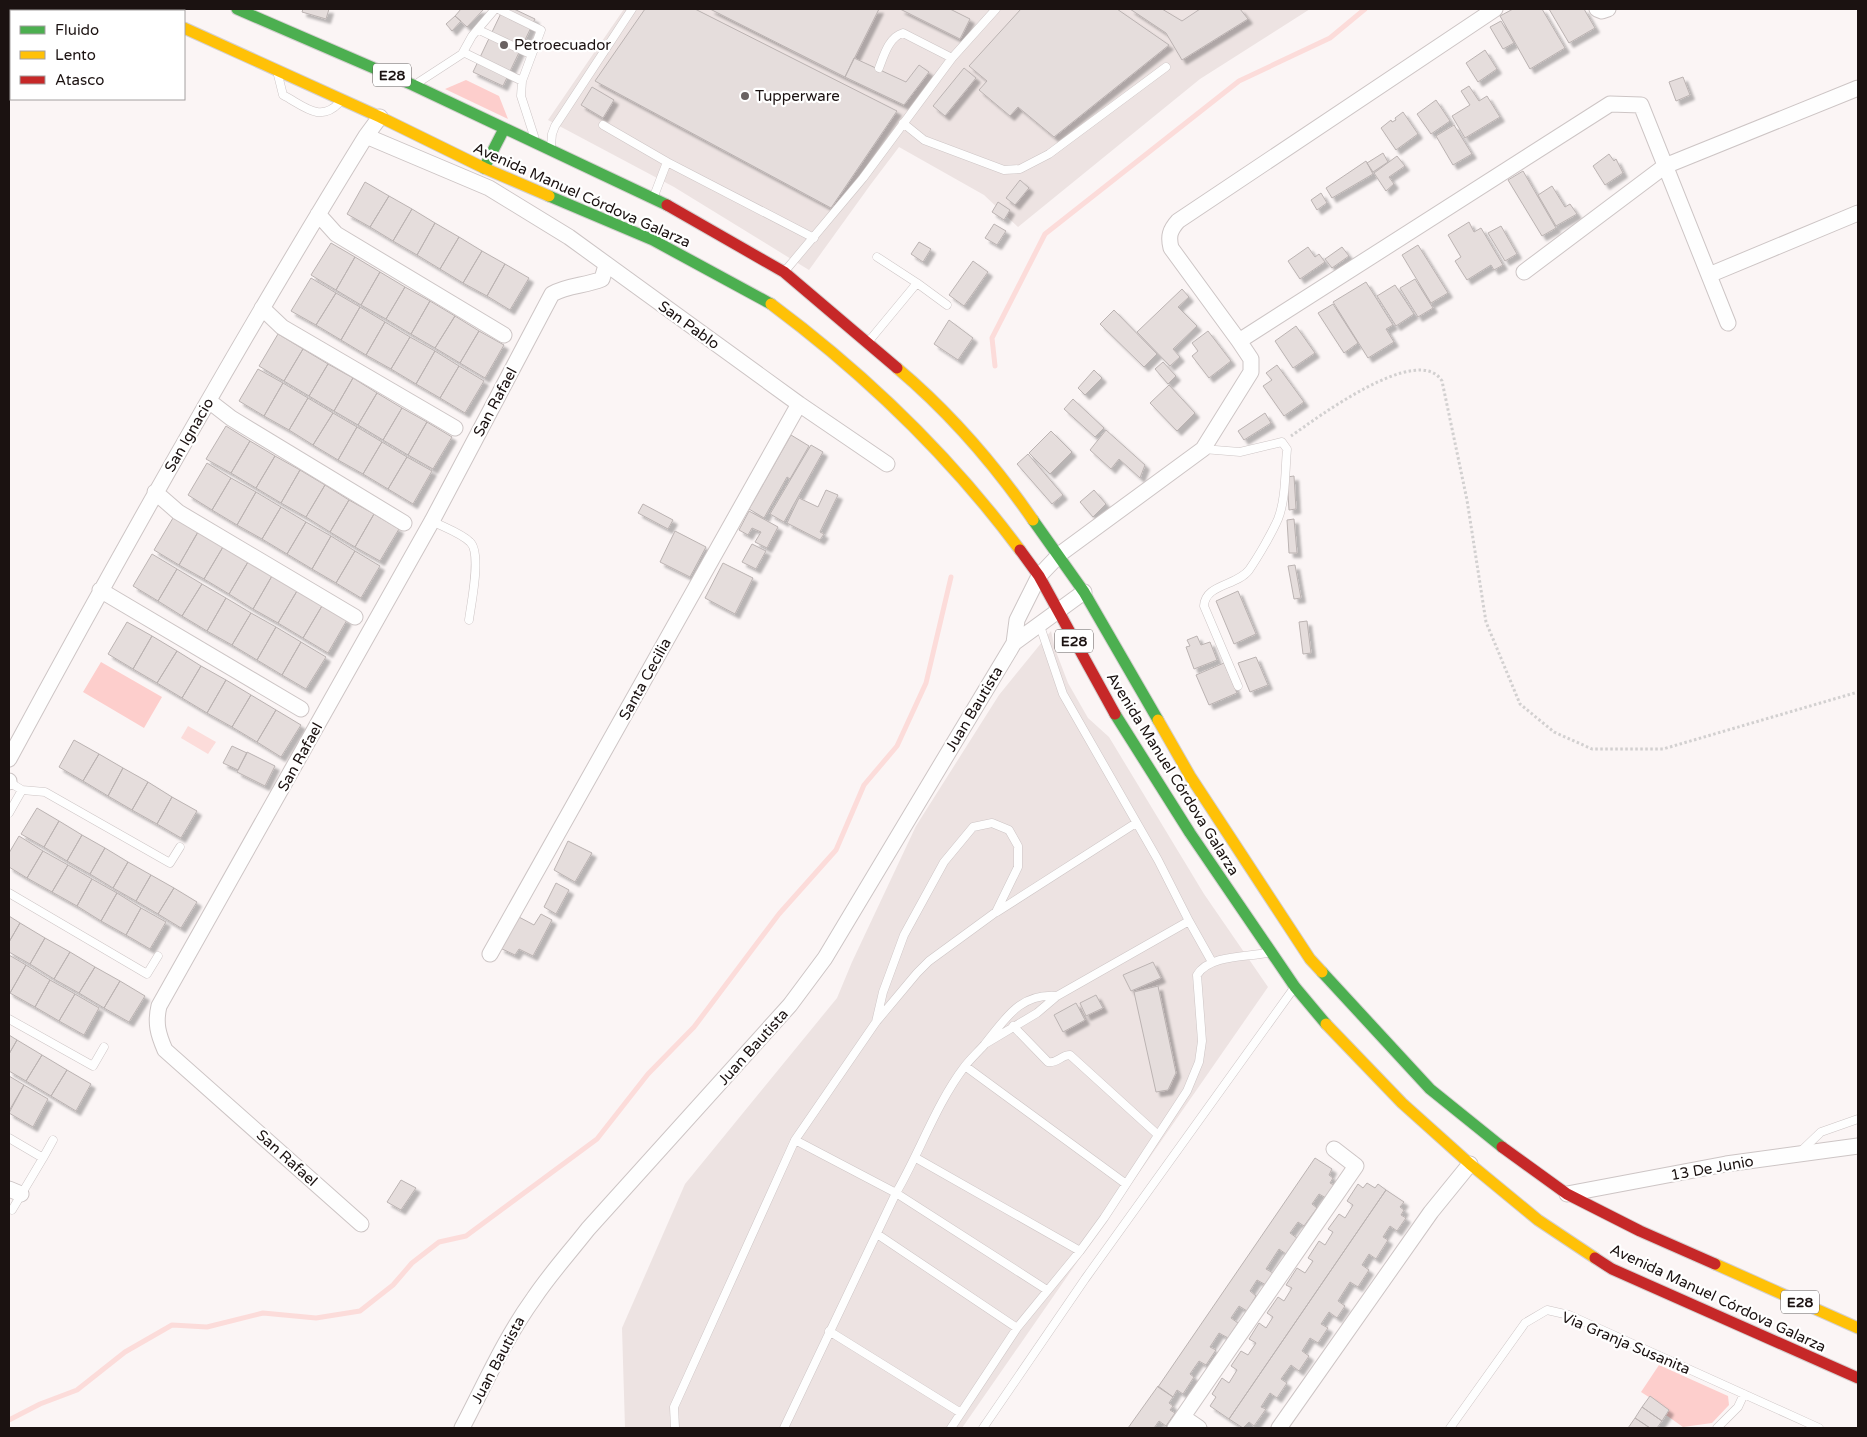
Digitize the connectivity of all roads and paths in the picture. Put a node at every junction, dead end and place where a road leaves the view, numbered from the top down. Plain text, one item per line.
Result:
1 (237, 9) edge
2 (496, 9) edge
3 (632, 9) edge
4 (996, 9) edge
5 (1495, 9) edge
6 (1597, 9) edge
7 (1608, 9) edge
8 (185, 28) edge
9 (479, 30) junction
10 (463, 52) junction
11 (530, 54) junction
12 (952, 58) junction
13 (1166, 67) dead end
14 (879, 68) dead end
15 (278, 71) junction
16 (522, 81) junction
17 (413, 84) junction
18 (1858, 88) edge
19 (342, 100) junction
20 (380, 117) junction
21 (902, 123) junction
22 (603, 125) dead end
23 (504, 129) junction
24 (366, 136) junction
25 (536, 143) junction
26 (551, 150) junction
27 (667, 162) junction
28 (1665, 166) junction
29 (484, 168) junction
30 (490, 188) junction
31 (654, 198) junction
32 (1858, 213) edge
33 (318, 214) junction
34 (814, 238) junction
35 (877, 257) dead end
36 (606, 265) junction
37 (784, 272) junction
38 (1524, 272) dead end
39 (1709, 275) junction
40 (917, 283) junction
41 (947, 305) dead end
42 (262, 308) junction
43 (1728, 323) dead end
44 (504, 335) dead end
45 (1239, 340) junction
46 (868, 343) junction
47 (209, 401) junction
48 (799, 404) junction
49 (455, 428) dead end
50 (1282, 442) junction
51 (1203, 449) junction
52 (887, 464) dead end
53 (155, 492) junction
54 (432, 521) junction
55 (404, 523) dead end
56 (1060, 554) junction
57 (1039, 576) junction
58 (100, 590) junction
59 (1084, 592) junction
60 (1058, 611) junction
61 (355, 617) dead end
62 (469, 620) dead end
63 (1039, 623) junction
64 (1014, 643) junction
65 (1238, 686) dead end
66 (1858, 692) edge
67 (301, 709) dead end
68 (9, 759) edge
69 (13, 784) edge
70 (9, 812) edge
71 (1136, 823) junction
72 (180, 847) dead end
73 (9, 893) edge
74 (996, 912) junction
75 (1188, 920) junction
76 (1272, 952) junction
77 (490, 954) dead end
78 (158, 956) dead end
79 (1212, 962) junction
80 (1295, 987) junction
81 (1057, 996) junction
82 (9, 1019) edge
83 (876, 1022) junction
84 (1013, 1026) junction
85 (985, 1044) junction
86 (104, 1048) dead end
87 (964, 1066) junction
88 (1858, 1119) edge
89 (1157, 1134) junction
90 (9, 1138) edge
91 (53, 1140) dead end
92 (794, 1140) junction
93 (1858, 1146) edge
94 (1334, 1149) dead end
95 (1798, 1154) junction
96 (43, 1158) junction
97 (916, 1158) junction
98 (1470, 1164) junction
99 (1126, 1184) junction
100 (15, 1192) edge
101 (896, 1193) junction
102 (1568, 1194) junction
103 (12, 1210) dead end
104 (361, 1224) dead end
105 (877, 1234) junction
106 (1080, 1250) junction
107 (1047, 1290) junction
108 (1017, 1328) junction
109 (1858, 1328) edge
110 (829, 1331) junction
111 (1858, 1378) edge
112 (1744, 1394) junction
113 (961, 1413) junction
114 (1179, 1423) edge
115 (462, 1428) edge
116 (675, 1428) edge
117 (784, 1428) edge
118 (951, 1428) edge
119 (983, 1428) edge
120 (1199, 1428) edge
121 (1279, 1428) edge
122 (1450, 1428) edge
123 (1717, 1428) edge
124 (1818, 1428) edge

1 - 17 main road, Avenida Manuel Córdova Galarza / E28
2 - 9 lane
2 - 11 lane
3 - 26 lane
4 - 12 lane
5 - 45 street
6 - 7 street
8 - 15 main road, Avenida Manuel Córdova Galarza / E28
9 - 10 lane
9 - 11 lane
10 - 16 lane
10 - 17 lane
11 - 16 lane
12 - 14 lane
12 - 21 lane
13 - 21 lane
15 - 19 main road, Avenida Manuel Córdova Galarza / E28
15 - 19 lane
16 - 25 lane
17 - 23 main road, Avenida Manuel Córdova Galarza / E28
18 - 28 street
19 - 20 main road, Avenida Manuel Córdova Galarza / E28
20 - 24 street, San Ignacio
20 - 29 main road, Avenida Manuel Córdova Galarza / E28
21 - 34 lane
22 - 27 lane
23 - 25 main road, Avenida Manuel Córdova Galarza / E28
23 - 29 main road
24 - 30 street, San Pablo
24 - 33 street, San Ignacio
25 - 26 main road, Avenida Manuel Córdova Galarza / E28
26 - 31 main road, Avenida Manuel Córdova Galarza / E28
27 - 31 lane
27 - 34 lane
28 - 38 street
28 - 39 street
28 - 45 street
29 - 30 street
29 - 57 main road, Avenida Manuel Córdova Galarza / E28
30 - 36 street, San Pablo
31 - 37 main road, Avenida Manuel Córdova Galarza / E28
32 - 39 street
33 - 42 street, San Ignacio
33 - 44 street
34 - 37 lane
35 - 40 lane
36 - 48 street, San Pablo
36 - 54 street, San Rafael
37 - 46 main road, Avenida Manuel Córdova Galarza / E28
39 - 43 street
40 - 41 lane
40 - 46 lane
42 - 47 street, San Ignacio
42 - 49 street
45 - 51 street
46 - 56 main road, Avenida Manuel Córdova Galarza / E28
47 - 53 street, San Ignacio
47 - 55 street
48 - 52 street, San Pablo
48 - 77 street, Santa Cecilia
50 - 51 lane
50 - 65 lane
50 - 66 path
51 - 56 street, Juan Bautista
53 - 58 street, San Ignacio
53 - 61 street
54 - 62 lane
54 - 104 street, San Rafael
56 - 57 street, Juan Bautista
56 - 59 main road, Avenida Manuel Córdova Galarza / E28
57 - 60 main road, Avenida Manuel Córdova Galarza / E28
57 - 64 street, Juan Bautista
58 - 67 street
58 - 68 street, San Ignacio
59 - 60 street, Juan Bautista
59 - 102 main road, Avenida Manuel Córdova Galarza / E28
60 - 63 street, Juan Bautista
60 - 76 main road, Avenida Manuel Córdova Galarza / E28
63 - 64 street, Juan Bautista
63 - 71 lane
64 - 115 street, Juan Bautista
69 - 70 lane
69 - 72 lane
71 - 74 lane
71 - 75 lane
73 - 78 lane
74 - 83 lane
74 - 83 lane
75 - 79 lane
75 - 81 lane
76 - 79 lane
76 - 80 main road, Avenida Manuel Córdova Galarza / E28
79 - 89 lane
80 - 98 main road, Avenida Manuel Córdova Galarza / E28
80 - 119 lane
81 - 84 lane
81 - 85 lane
82 - 86 lane
83 - 92 lane
84 - 85 lane
84 - 89 lane
85 - 87 lane
87 - 97 lane
87 - 99 lane
88 - 95 lane
89 - 99 lane
90 - 96 lane
91 - 96 lane
92 - 101 lane
92 - 116 lane
93 - 95 street, 13 De Junio
94 - 114 street
95 - 102 street, 13 De Junio
96 - 100 lane
97 - 101 lane
97 - 106 lane
98 - 111 main road, Avenida Manuel Córdova Galarza / E28
98 - 121 street
99 - 106 lane
100 - 103 lane
101 - 105 lane
101 - 107 lane
102 - 109 main road, Avenida Manuel Córdova Galarza / E28
105 - 108 lane
105 - 110 lane
106 - 107 lane
107 - 108 lane
108 - 113 lane
110 - 113 lane
110 - 117 lane
112 - 122 lane, Via Granja Susanita
112 - 123 lane
112 - 124 lane, Via Granja Susanita
113 - 118 lane
114 - 120 street

